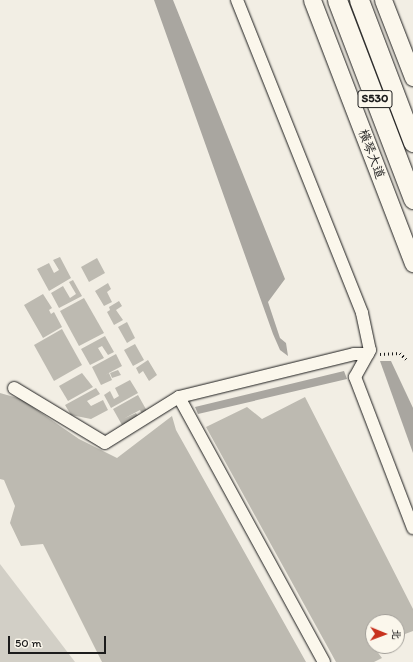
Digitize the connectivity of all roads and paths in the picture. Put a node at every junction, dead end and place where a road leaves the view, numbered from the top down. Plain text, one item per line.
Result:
1 (238, 0) edge
2 (312, 0) edge
3 (337, 0) edge
4 (358, 0) edge
5 (384, 0) edge
6 (413, 77) edge
7 (413, 142) edge
8 (413, 198) edge
9 (413, 264) edge
10 (368, 354) junction
11 (407, 360) dead end
12 (14, 388) dead end
13 (179, 397) junction
14 (413, 528) edge
15 (324, 662) edge

1 - 10 street
2 - 9 main road, 横琴大道
3 - 8 main road, S530
4 - 7 main road, S530
5 - 6 main road
10 - 11 path
10 - 13 street
10 - 14 street
12 - 13 street
13 - 15 street

